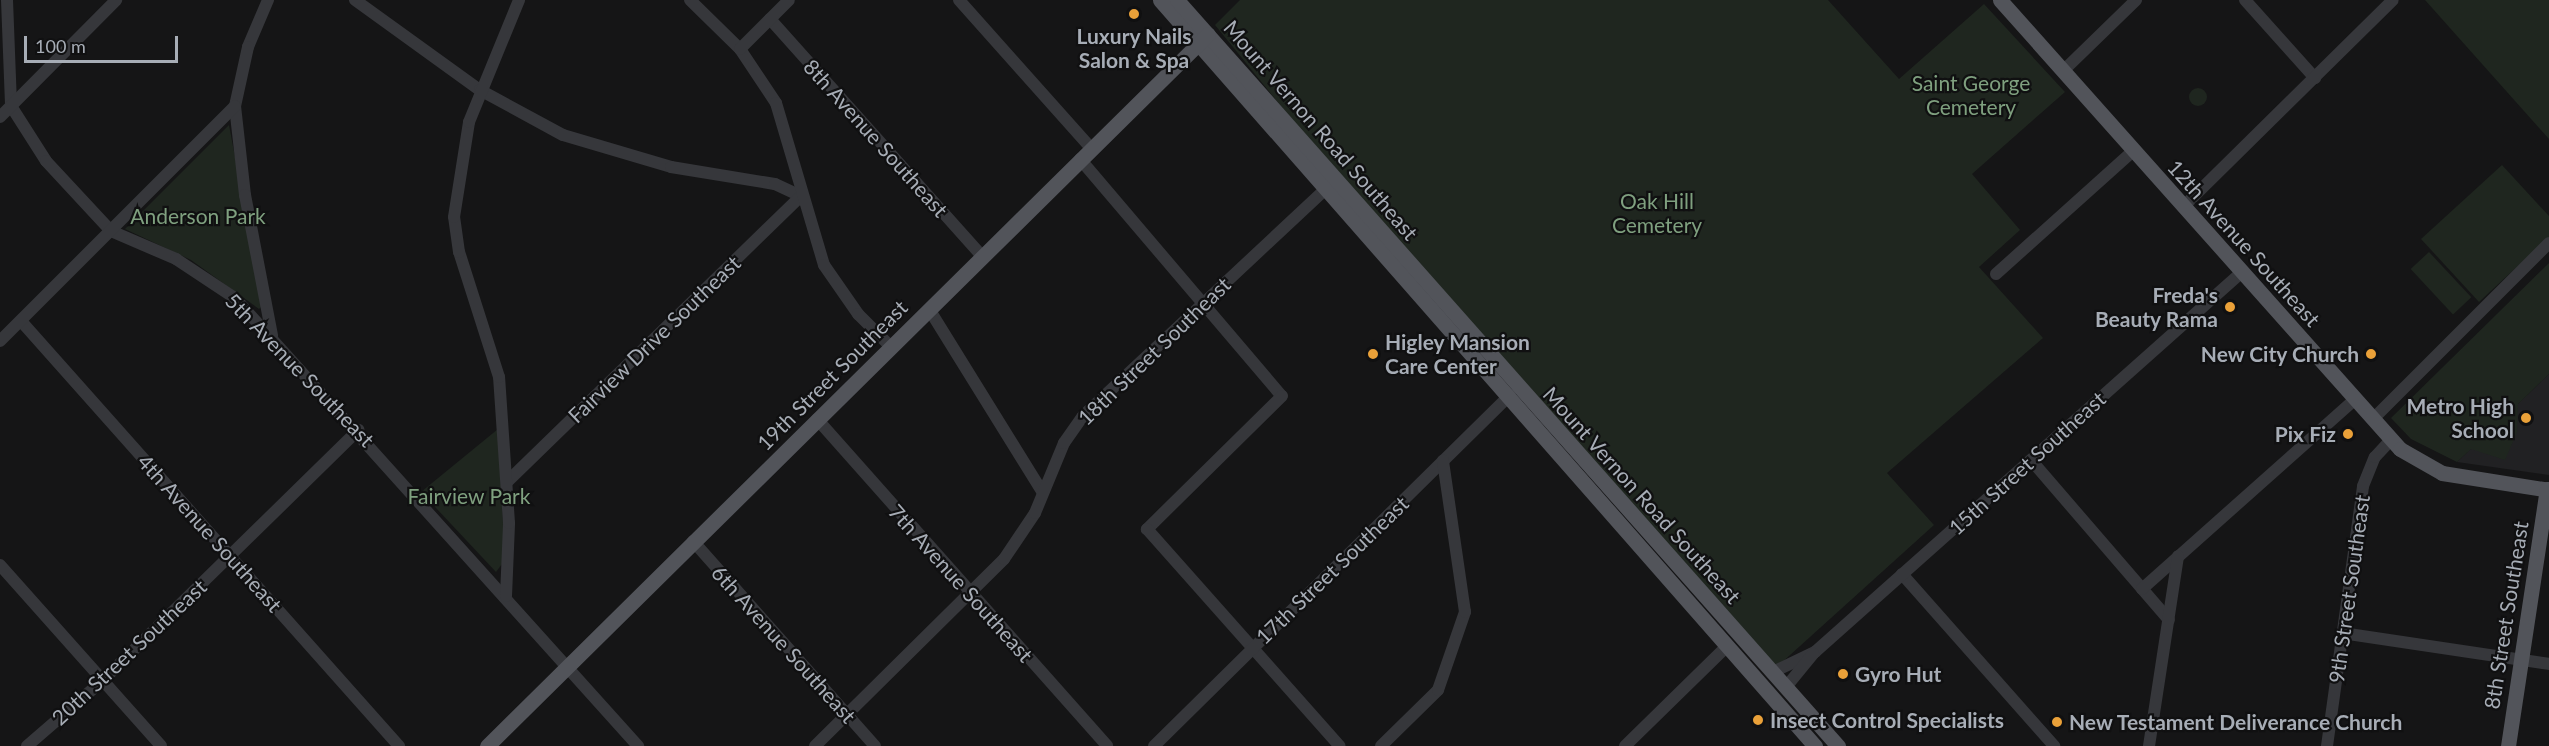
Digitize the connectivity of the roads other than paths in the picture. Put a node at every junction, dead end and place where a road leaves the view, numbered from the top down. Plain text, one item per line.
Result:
1 (7, 0) edge
2 (116, 0) edge
3 (268, 0) edge
4 (355, 0) edge
5 (519, 0) edge
6 (690, 0) edge
7 (789, 0) edge
8 (959, 0) edge
9 (1160, 0) edge
10 (1177, 0) edge
11 (2000, 0) edge
12 (2136, 0) edge
13 (2246, 0) edge
14 (2393, 0) edge
15 (770, 19) junction
16 (1204, 39) junction
17 (740, 49) junction
18 (2063, 71) junction
19 (2315, 78) junction
20 (480, 90) junction
21 (11, 106) junction
22 (235, 106) junction
23 (0, 117) edge
24 (2134, 150) junction
25 (1086, 153) junction
26 (1327, 188) junction
27 (801, 196) junction
28 (2184, 207) junction
29 (111, 231) junction
30 (2549, 243) edge
31 (982, 256) junction
32 (2242, 272) junction
33 (1996, 274) dead end
34 (1204, 302) junction
35 (929, 309) junction
36 (21, 321) junction
37 (272, 335) junction
38 (0, 341) edge
39 (890, 346) junction
40 (1510, 395) junction
41 (2355, 399) junction
42 (817, 419) junction
43 (2373, 419) junction
44 (358, 430) junction
45 (2391, 440) junction
46 (2031, 460) junction
47 (1443, 461) junction
48 (507, 482) junction
49 (2548, 490) edge
50 (1043, 493) junction
51 (693, 541) junction
52 (231, 556) junction
53 (2178, 556) junction
54 (0, 566) edge
55 (1902, 574) junction
56 (2142, 589) junction
57 (970, 593) junction
58 (506, 596) junction
59 (1699, 616) junction
60 (2169, 620) junction
61 (2342, 633) junction
62 (1726, 646) junction
63 (1253, 648) junction
64 (1813, 654) junction
65 (2521, 660) junction
66 (2549, 664) edge
67 (567, 666) junction
68 (1773, 672) junction
69 (102, 681) junction
70 (1786, 687) junction
71 (847, 715) junction
72 (27, 746) edge
73 (161, 746) edge
74 (399, 746) edge
75 (487, 746) edge
76 (638, 746) edge
77 (815, 746) edge
78 (875, 746) edge
79 (1107, 746) edge
80 (1154, 746) edge
81 (1340, 746) edge
82 (1381, 746) edge
83 (1625, 746) edge
84 (1815, 746) edge
85 (1838, 746) edge
86 (2054, 746) edge
87 (2149, 746) edge
88 (2326, 746) edge
89 (2508, 746) edge

1 - 21 street
2 - 21 street
3 - 22 street
4 - 20 street
5 - 20 street
6 - 17 street
7 - 15 street
8 - 25 street
9 - 16 main road, Mount Vernon Road Southeast
10 - 16 main road, Mount Vernon Road Southeast
11 - 18 main road, 12th Avenue Southeast
12 - 18 street
13 - 19 street
14 - 19 street
15 - 17 street
15 - 31 street, 8th Avenue Southeast
16 - 25 main road, 19th Street Southeast
16 - 26 main road, Mount Vernon Road Southeast
16 - 68 main road, Mount Vernon Road Southeast
17 - 27 street
18 - 24 main road, 12th Avenue Southeast
19 - 28 street
20 - 27 street
20 - 48 street
21 - 23 street
21 - 29 street, 5th Avenue Southeast
22 - 29 street
22 - 37 street
24 - 28 main road, 12th Avenue Southeast
24 - 33 street
25 - 31 main road, 19th Street Southeast
25 - 34 street
26 - 34 street, 18th Street Southeast
26 - 40 main road, Mount Vernon Road Southeast
27 - 39 street
27 - 48 street, Fairview Drive Southeast
28 - 32 main road, 12th Avenue Southeast
29 - 36 street
29 - 37 street, 5th Avenue Southeast
30 - 43 street
31 - 35 main road, 19th Street Southeast
32 - 41 main road, 12th Avenue Southeast
32 - 46 street, 15th Street Southeast
34 - 50 street, 18th Street Southeast
34 - 63 street
35 - 39 main road, 19th Street Southeast
35 - 50 street
36 - 38 street
36 - 52 street, 4th Avenue Southeast
37 - 44 street, 5th Avenue Southeast
39 - 42 main road, 19th Street Southeast
40 - 47 street, 17th Street Southeast
40 - 59 main road, Mount Vernon Road Southeast
41 - 43 main road, 12th Avenue Southeast
41 - 53 street
42 - 51 main road, 19th Street Southeast
42 - 57 street, 7th Avenue Southeast
43 - 45 main road, 12th Avenue Southeast
44 - 52 street, 20th Street Southeast
44 - 58 street, 5th Avenue Southeast
45 - 49 main road, 12th Avenue Southeast
45 - 61 street, 9th Street Southeast
46 - 55 street, 15th Street Southeast
46 - 56 street
47 - 63 street, 17th Street Southeast
47 - 82 street
48 - 58 street
49 - 65 main road, 8th Street Southeast
50 - 57 street, 18th Street Southeast
51 - 67 main road, 19th Street Southeast
51 - 71 street, 6th Avenue Southeast
52 - 69 street, 20th Street Southeast
52 - 74 street, 4th Avenue Southeast
53 - 56 street
53 - 60 street
54 - 69 street
55 - 64 street, 15th Street Southeast
55 - 86 street
56 - 60 street
57 - 71 street, 18th Street Southeast
57 - 79 street, 7th Avenue Southeast
58 - 67 street, 5th Avenue Southeast
59 - 62 main road, Mount Vernon Road Southeast
59 - 70 main road
60 - 87 street
61 - 65 street
61 - 88 street, 9th Street Southeast
62 - 83 street
62 - 84 main road, Mount Vernon Road Southeast
63 - 80 street, 17th Street Southeast
63 - 81 street
64 - 68 street, 15th Street Southeast
64 - 70 street, 15th Street Southeast
65 - 66 street
65 - 89 main road, 8th Street Southeast
67 - 75 main road, 19th Street Southeast
67 - 76 street, 5th Avenue Southeast
68 - 70 main road, Mount Vernon Road Southeast
69 - 72 street, 20th Street Southeast
69 - 73 street
70 - 85 main road, Mount Vernon Road Southeast
71 - 77 street, 18th Street Southeast
71 - 78 street, 6th Avenue Southeast

